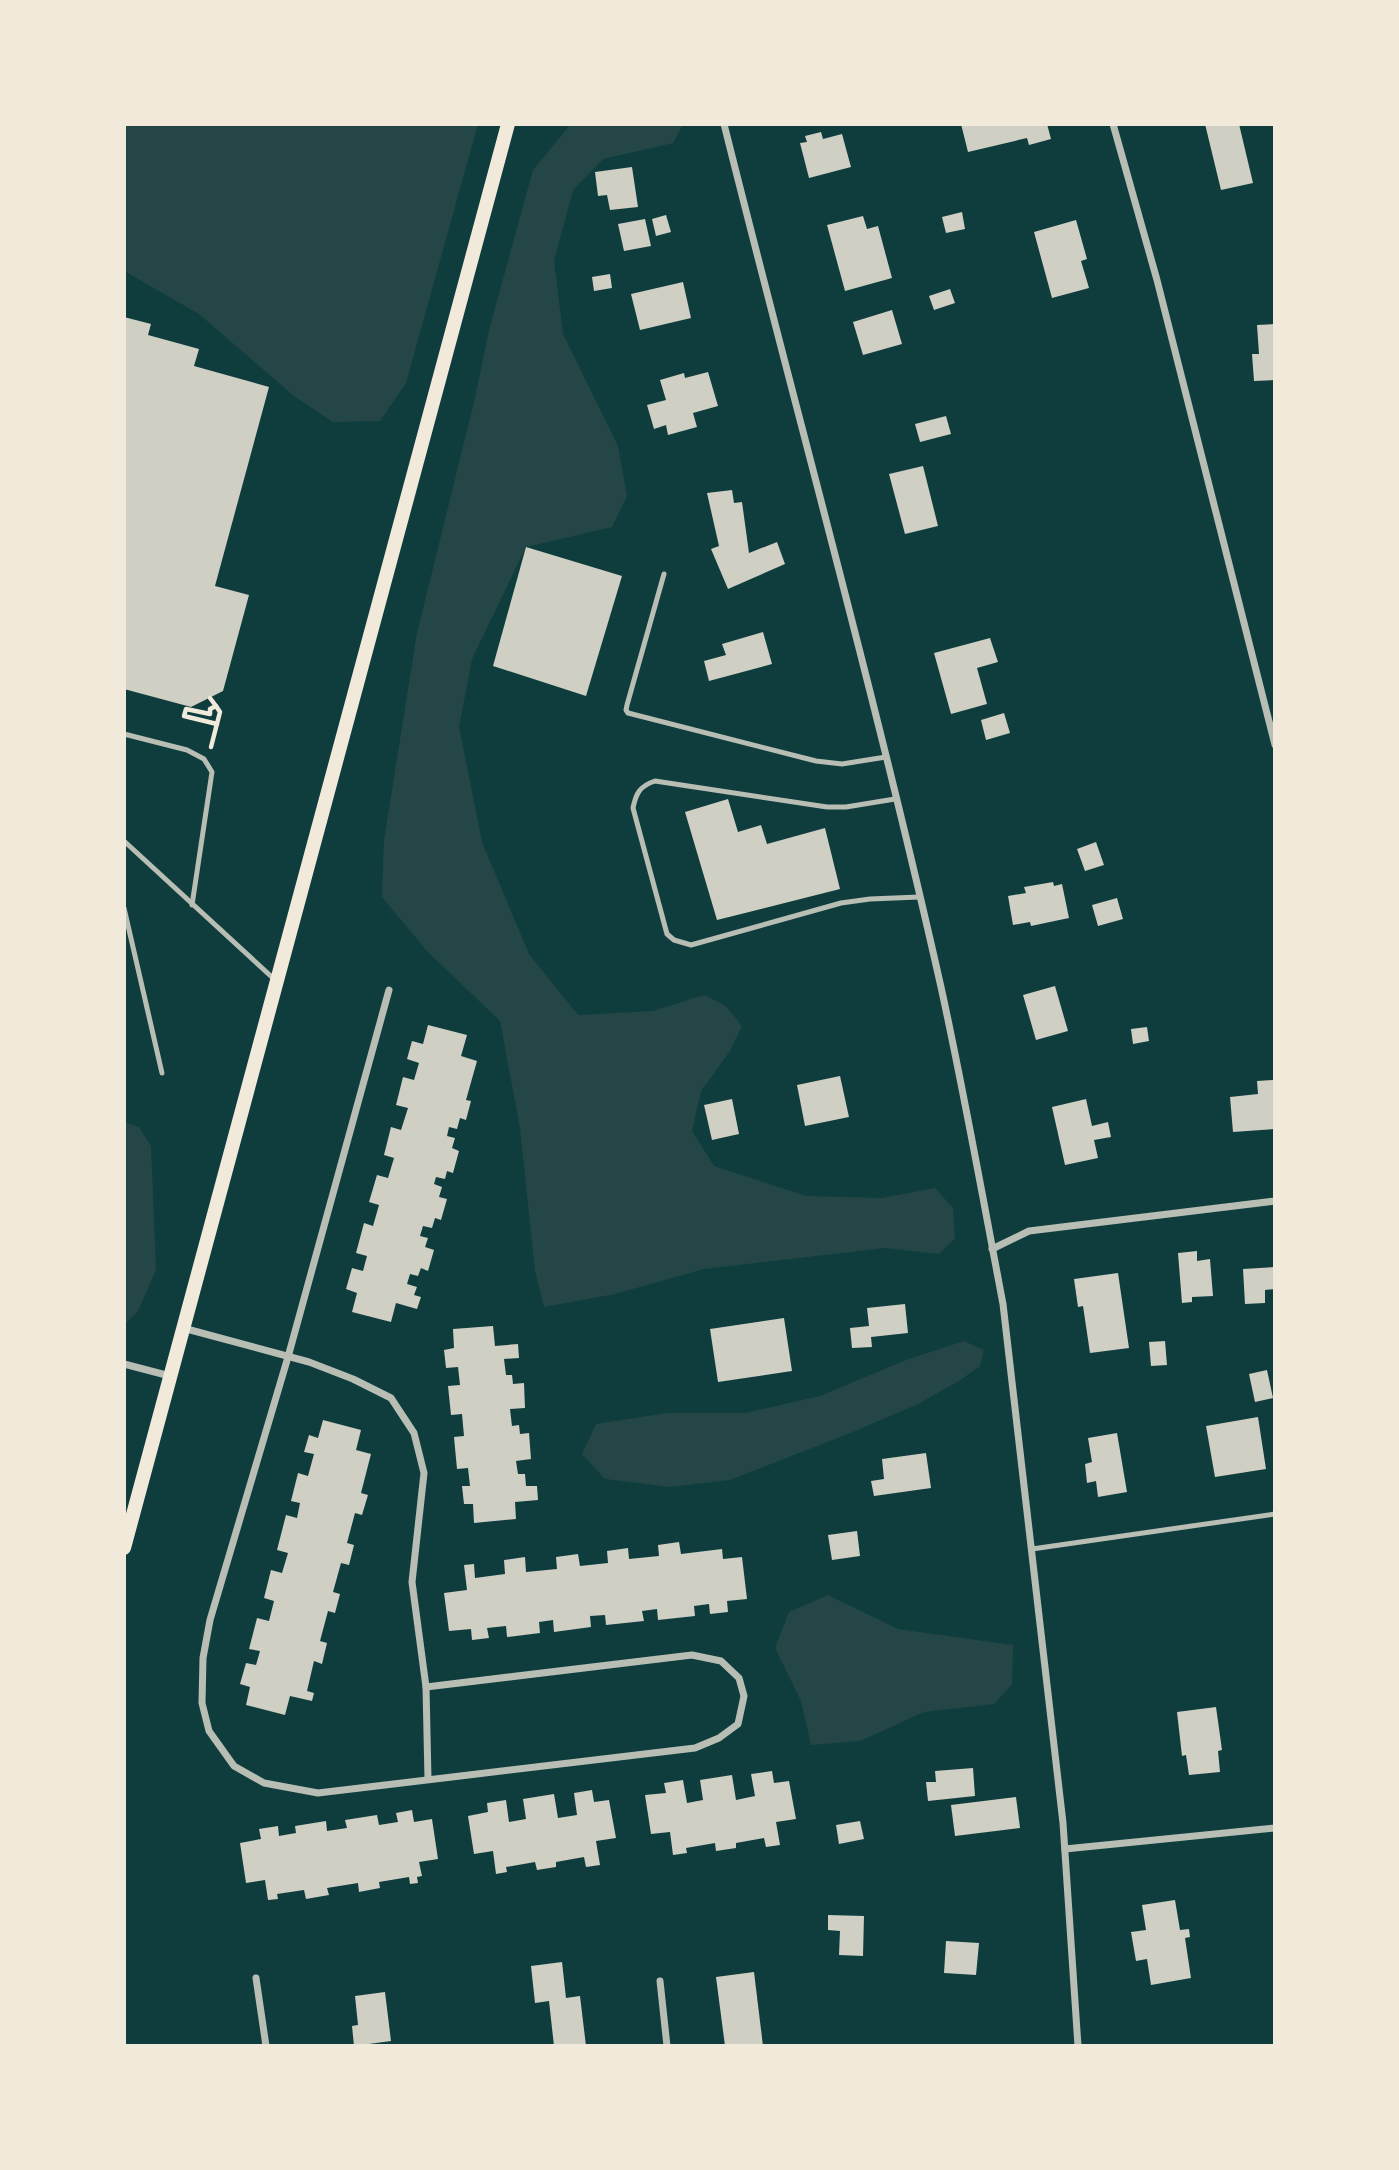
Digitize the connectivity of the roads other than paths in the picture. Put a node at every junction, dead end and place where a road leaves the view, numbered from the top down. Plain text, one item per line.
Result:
1 (508, 124) edge
2 (724, 124) edge
3 (1113, 124) edge
4 (664, 573) dead end
5 (124, 734) edge
6 (1275, 745) edge
7 (886, 757) junction
8 (895, 799) junction
9 (124, 841) edge
10 (919, 897) junction
11 (192, 905) junction
12 (124, 908) edge
13 (278, 982) junction
14 (390, 990) dead end
15 (162, 1073) dead end
16 (1275, 1201) edge
17 (992, 1249) junction
18 (183, 1328) junction
19 (288, 1357) junction
20 (124, 1364) edge
21 (170, 1376) junction
22 (1275, 1514) edge
23 (124, 1548) edge
24 (1032, 1549) junction
25 (426, 1687) junction
26 (428, 1779) junction
27 (1275, 1828) edge
28 (1065, 1849) junction
29 (256, 1978) dead end
30 (660, 1981) dead end
31 (266, 2046) edge
32 (667, 2046) edge
33 (1078, 2046) edge

1 - 13 main road
2 - 7 street
3 - 6 street
4 - 7 lane
5 - 11 lane
7 - 8 street
8 - 10 street
8 - 10 lane
9 - 11 lane
10 - 17 street
11 - 13 lane
12 - 15 lane
13 - 18 main road
14 - 19 street
16 - 17 street
17 - 24 street
18 - 19 street
18 - 21 main road
19 - 25 street
19 - 26 street
20 - 21 street
21 - 23 main road
22 - 24 lane
24 - 28 street
25 - 26 street
25 - 26 street
27 - 28 street
28 - 33 street
29 - 31 street
30 - 32 street

